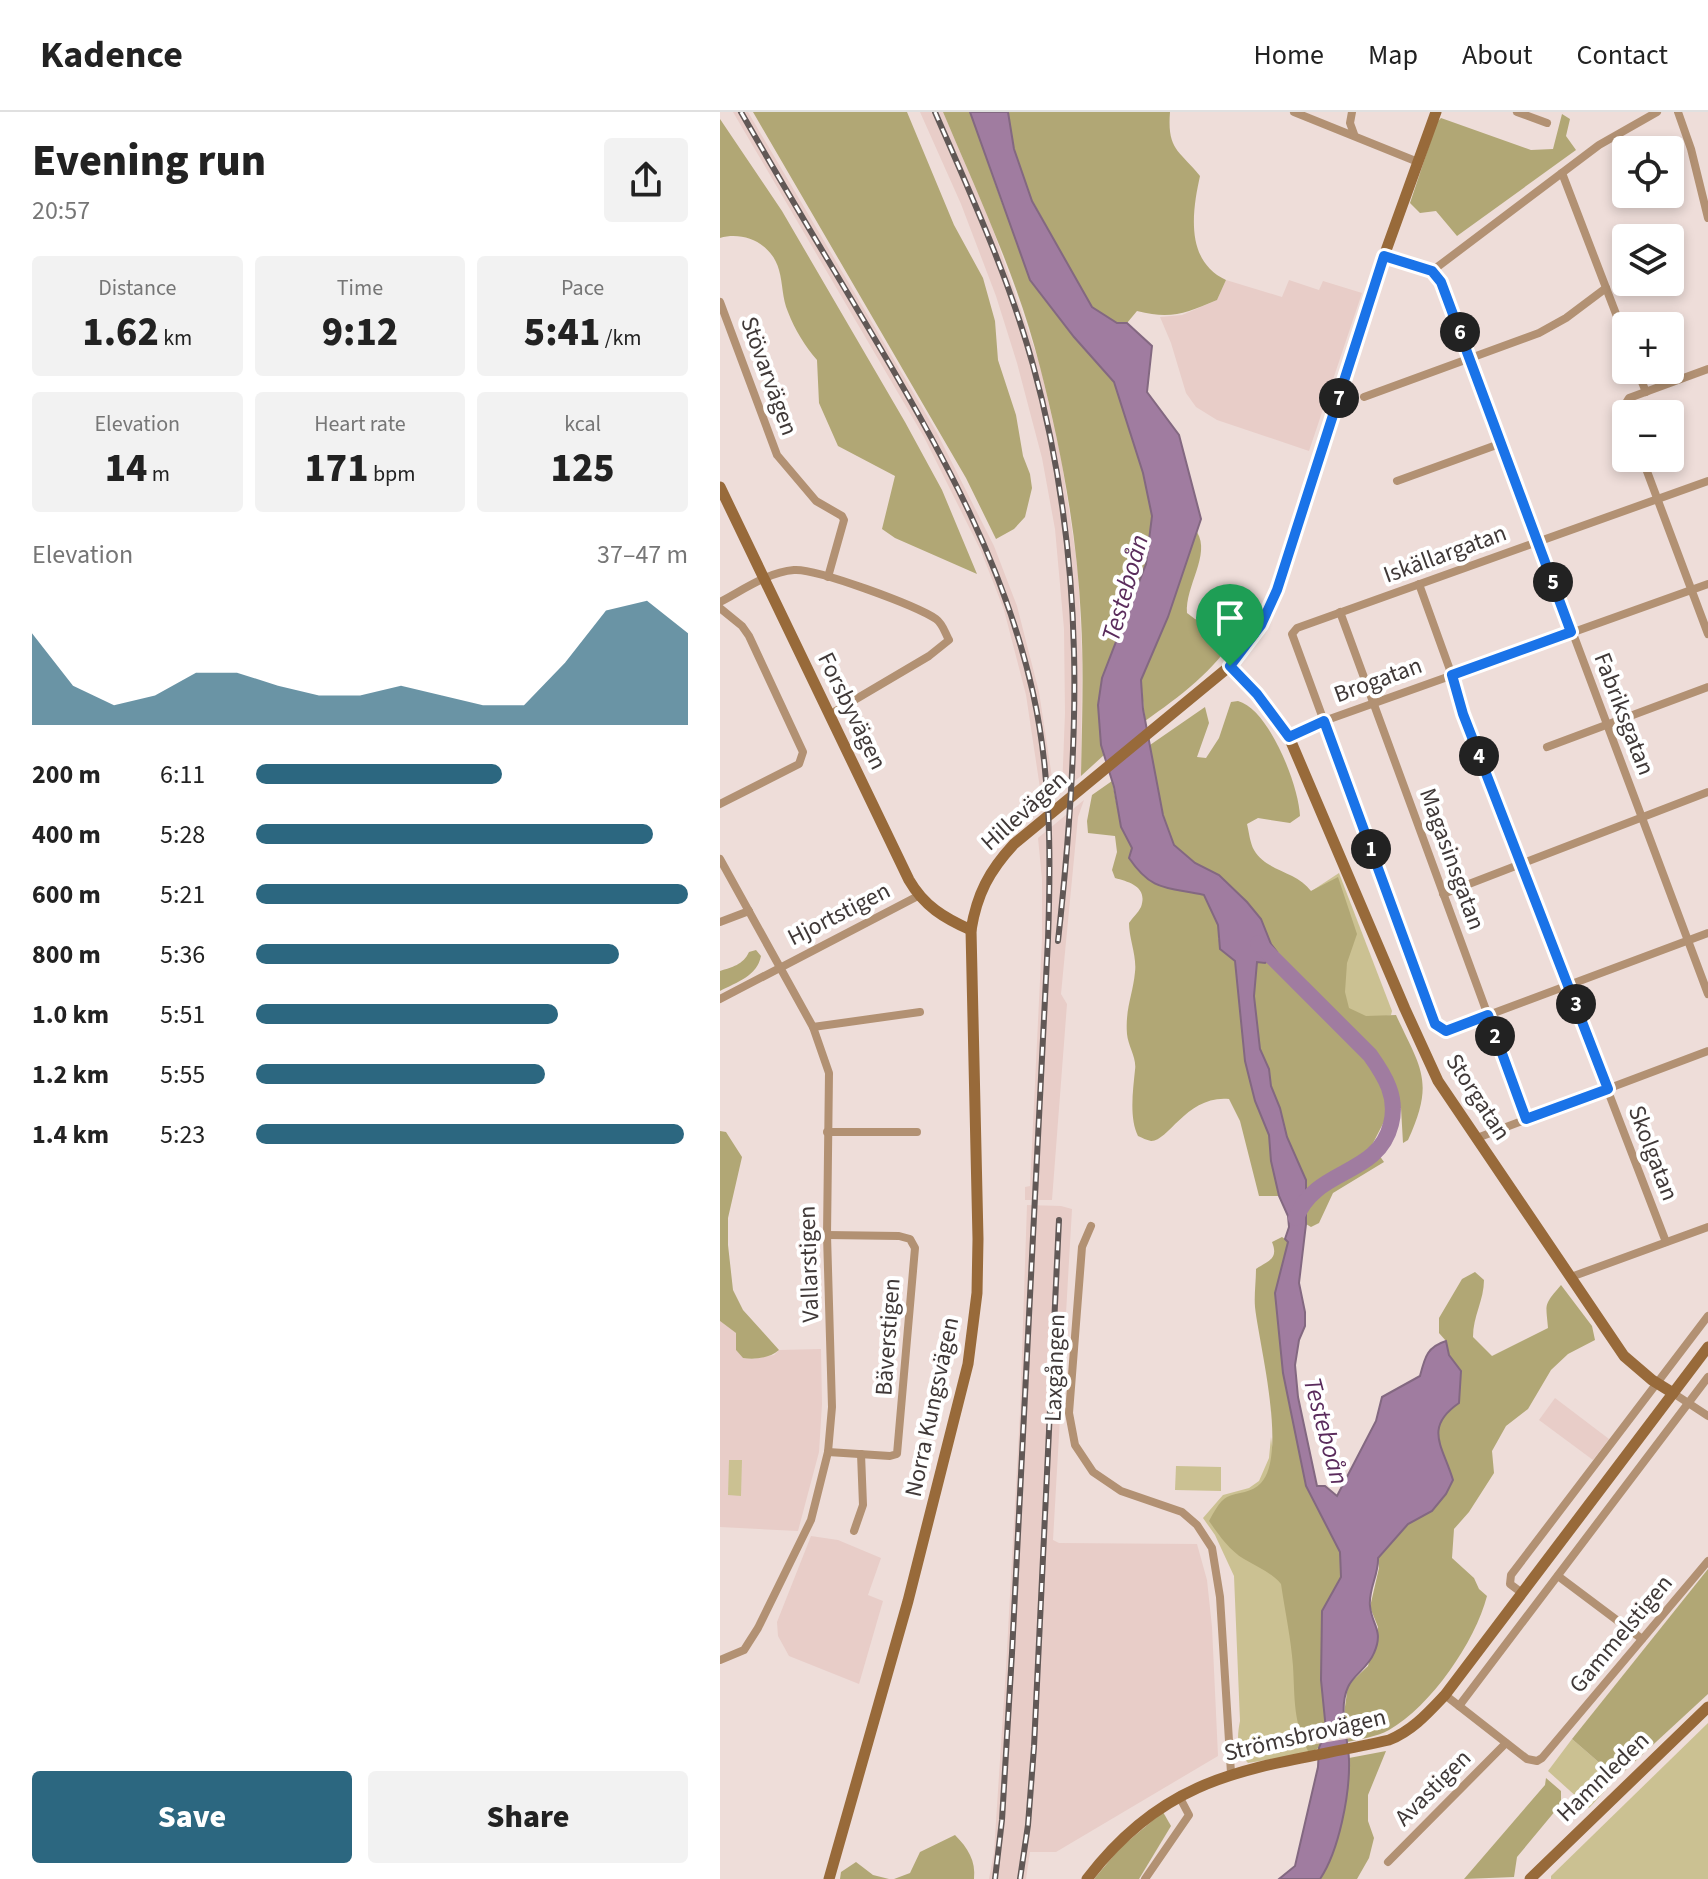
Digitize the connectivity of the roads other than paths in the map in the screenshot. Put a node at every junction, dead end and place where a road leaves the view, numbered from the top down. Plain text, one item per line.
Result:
1 (1294, 112) edge
2 (1352, 112) edge
3 (1436, 112) edge
4 (1517, 112) edge
5 (1657, 112) edge
6 (1678, 112) edge
7 (1547, 123) dead end
8 (1354, 134) junction
9 (1418, 162) junction
10 (1562, 173) junction
11 (1708, 218) edge
12 (1384, 256) junction
13 (1432, 271) junction
14 (1606, 288) junction
15 (720, 302) edge
16 (1615, 312) edge
17 (1470, 358) junction
18 (1708, 369) edge
19 (1643, 384) edge
20 (1646, 392) junction
21 (1364, 397) dead end
22 (1628, 400) edge
23 (1502, 443) junction
24 (1647, 472) edge
25 (1397, 481) dead end
26 (1708, 481) edge
27 (720, 487) edge
28 (1657, 499) junction
29 (1538, 541) junction
30 (828, 577) junction
31 (764, 580) junction
32 (1419, 584) junction
33 (1708, 584) edge
34 (1692, 589) junction
35 (720, 605) edge
36 (1340, 612) junction
37 (1571, 632) junction
38 (1708, 634) edge
39 (1230, 666) junction
40 (1452, 675) junction
41 (1708, 687) edge
42 (1374, 703) junction
43 (829, 715) junction
44 (1324, 721) junction
45 (1607, 724) junction
46 (1289, 737) junction
47 (1547, 747) dead end
48 (1708, 792) edge
49 (720, 804) edge
50 (1642, 818) junction
51 (720, 859) edge
52 (1522, 863) junction
53 (1443, 894) junction
54 (918, 896) junction
55 (749, 911) junction
56 (720, 922) edge
57 (971, 930) junction
58 (1708, 933) edge
59 (1688, 941) junction
60 (779, 968) junction
61 (1568, 985) junction
62 (1708, 994) edge
63 (720, 999) edge
64 (920, 1012) dead end
65 (1488, 1015) junction
66 (813, 1027) junction
67 (1708, 1051) edge
68 (1608, 1089) junction
69 (1526, 1119) junction
70 (827, 1132) junction
71 (917, 1132) dead end
72 (1477, 1138) junction
73 (1091, 1226) dead end
74 (1708, 1227) edge
75 (827, 1235) junction
76 (1666, 1242) junction
77 (1571, 1277) junction
78 (1708, 1316) edge
79 (1708, 1347) edge
80 (1708, 1377) edge
81 (1656, 1384) junction
82 (1673, 1393) junction
83 (1689, 1402) junction
84 (1708, 1416) edge
85 (828, 1452) junction
86 (861, 1454) junction
87 (854, 1531) dead end
88 (1708, 1561) edge
89 (1558, 1576) junction
90 (1522, 1593) junction
91 (1642, 1639) junction
92 (720, 1660) edge
93 (1445, 1695) junction
94 (1459, 1706) junction
95 (1708, 1707) edge
96 (1564, 1733) joint
97 (1506, 1743) junction
98 (1231, 1773) junction
99 (1179, 1795) junction
100 (1388, 1862) dead end
101 (829, 1879) edge
102 (1087, 1879) edge
103 (1145, 1879) edge
104 (1530, 1879) edge

1 - 8 street
2 - 8 street
3 - 9 street
4 - 7 street
5 - 10 street
6 - 11 street
8 - 9 street
9 - 12 street
10 - 13 street
10 - 14 street
12 - 13 street
12 - 39 street
13 - 17 street, Fabriksgatan
14 - 16 street
14 - 17 street
15 - 30 street, Stövarvägen
17 - 21 street
17 - 23 street, Fabriksgatan
18 - 20 street
19 - 20 street
20 - 22 street
23 - 25 street
23 - 29 street, Fabriksgatan
24 - 28 street
26 - 28 street, Iskällargatan
27 - 31 street, Forsbyvägen
28 - 29 street, Iskällargatan
28 - 34 street
29 - 32 street, Iskällargatan
29 - 37 street, Fabriksgatan
30 - 31 street
30 - 43 street
31 - 35 street
31 - 43 street, Forsbyvägen
32 - 36 street, Iskällargatan
32 - 40 street, Skolgatan
33 - 34 street, Brogatan
34 - 37 street, Brogatan
34 - 38 street
35 - 49 street
36 - 42 street, Magasinsgatan
36 - 44 street, Iskällargatan
37 - 40 street, Brogatan
37 - 45 street, Fabriksgatan
39 - 46 street, Storgatan
39 - 57 street, Hillevägen
40 - 42 street, Brogatan
40 - 52 street, Skolgatan
41 - 45 street
42 - 44 street, Brogatan
42 - 53 street, Magasinsgatan
43 - 54 street, Forsbyvägen
44 - 46 street, Brogatan
44 - 65 street
45 - 47 street
45 - 50 street, Fabriksgatan
46 - 72 street, Storgatan
48 - 50 street
50 - 52 street
50 - 59 street, Fabriksgatan
51 - 55 street, Vallarstigen
52 - 53 street
52 - 61 street, Skolgatan
53 - 65 street, Magasinsgatan
54 - 57 street, Forsbyvägen
54 - 60 street, Hjortstigen
55 - 56 street
55 - 60 street, Vallarstigen
57 - 101 street, Norra Kungsvägen
58 - 59 street
59 - 61 street
59 - 62 street, Fabriksgatan
60 - 63 street, Hjortstigen
60 - 66 street, Vallarstigen
61 - 65 street
61 - 68 street, Skolgatan
64 - 66 street
65 - 69 street, Magasinsgatan
66 - 70 street, Vallarstigen
67 - 68 street
68 - 69 street
68 - 76 street, Skolgatan
69 - 72 street
70 - 71 street
70 - 75 street, Vallarstigen
72 - 77 street, Storgatan
73 - 98 street, Laxgången
74 - 76 street
75 - 85 street, Vallarstigen
75 - 86 street, Bäverstigen
76 - 77 street
77 - 81 street, Storgatan
78 - 81 street
79 - 82 street, Strömsbrovägen
80 - 83 street
81 - 82 street, Storgatan
81 - 90 street
82 - 83 street
82 - 90 street, Strömsbrovägen
83 - 84 street
83 - 89 street
85 - 86 street, Bäverstigen
85 - 92 street, Vallarstigen
86 - 87 street
88 - 91 street, Gammelstigen
89 - 91 street
89 - 94 street
90 - 93 street, Strömsbrovägen
91 - 96 street, Gammelstigen
93 - 94 street, Avastigen
93 - 98 street, Strömsbrovägen
94 - 97 street, Avastigen
95 - 104 street, Hamnleden
96 - 97 street, Avastigen
97 - 100 street, Avastigen
98 - 99 street, Strömsbrovägen
99 - 102 street, Strömsbrovägen
99 - 103 street

